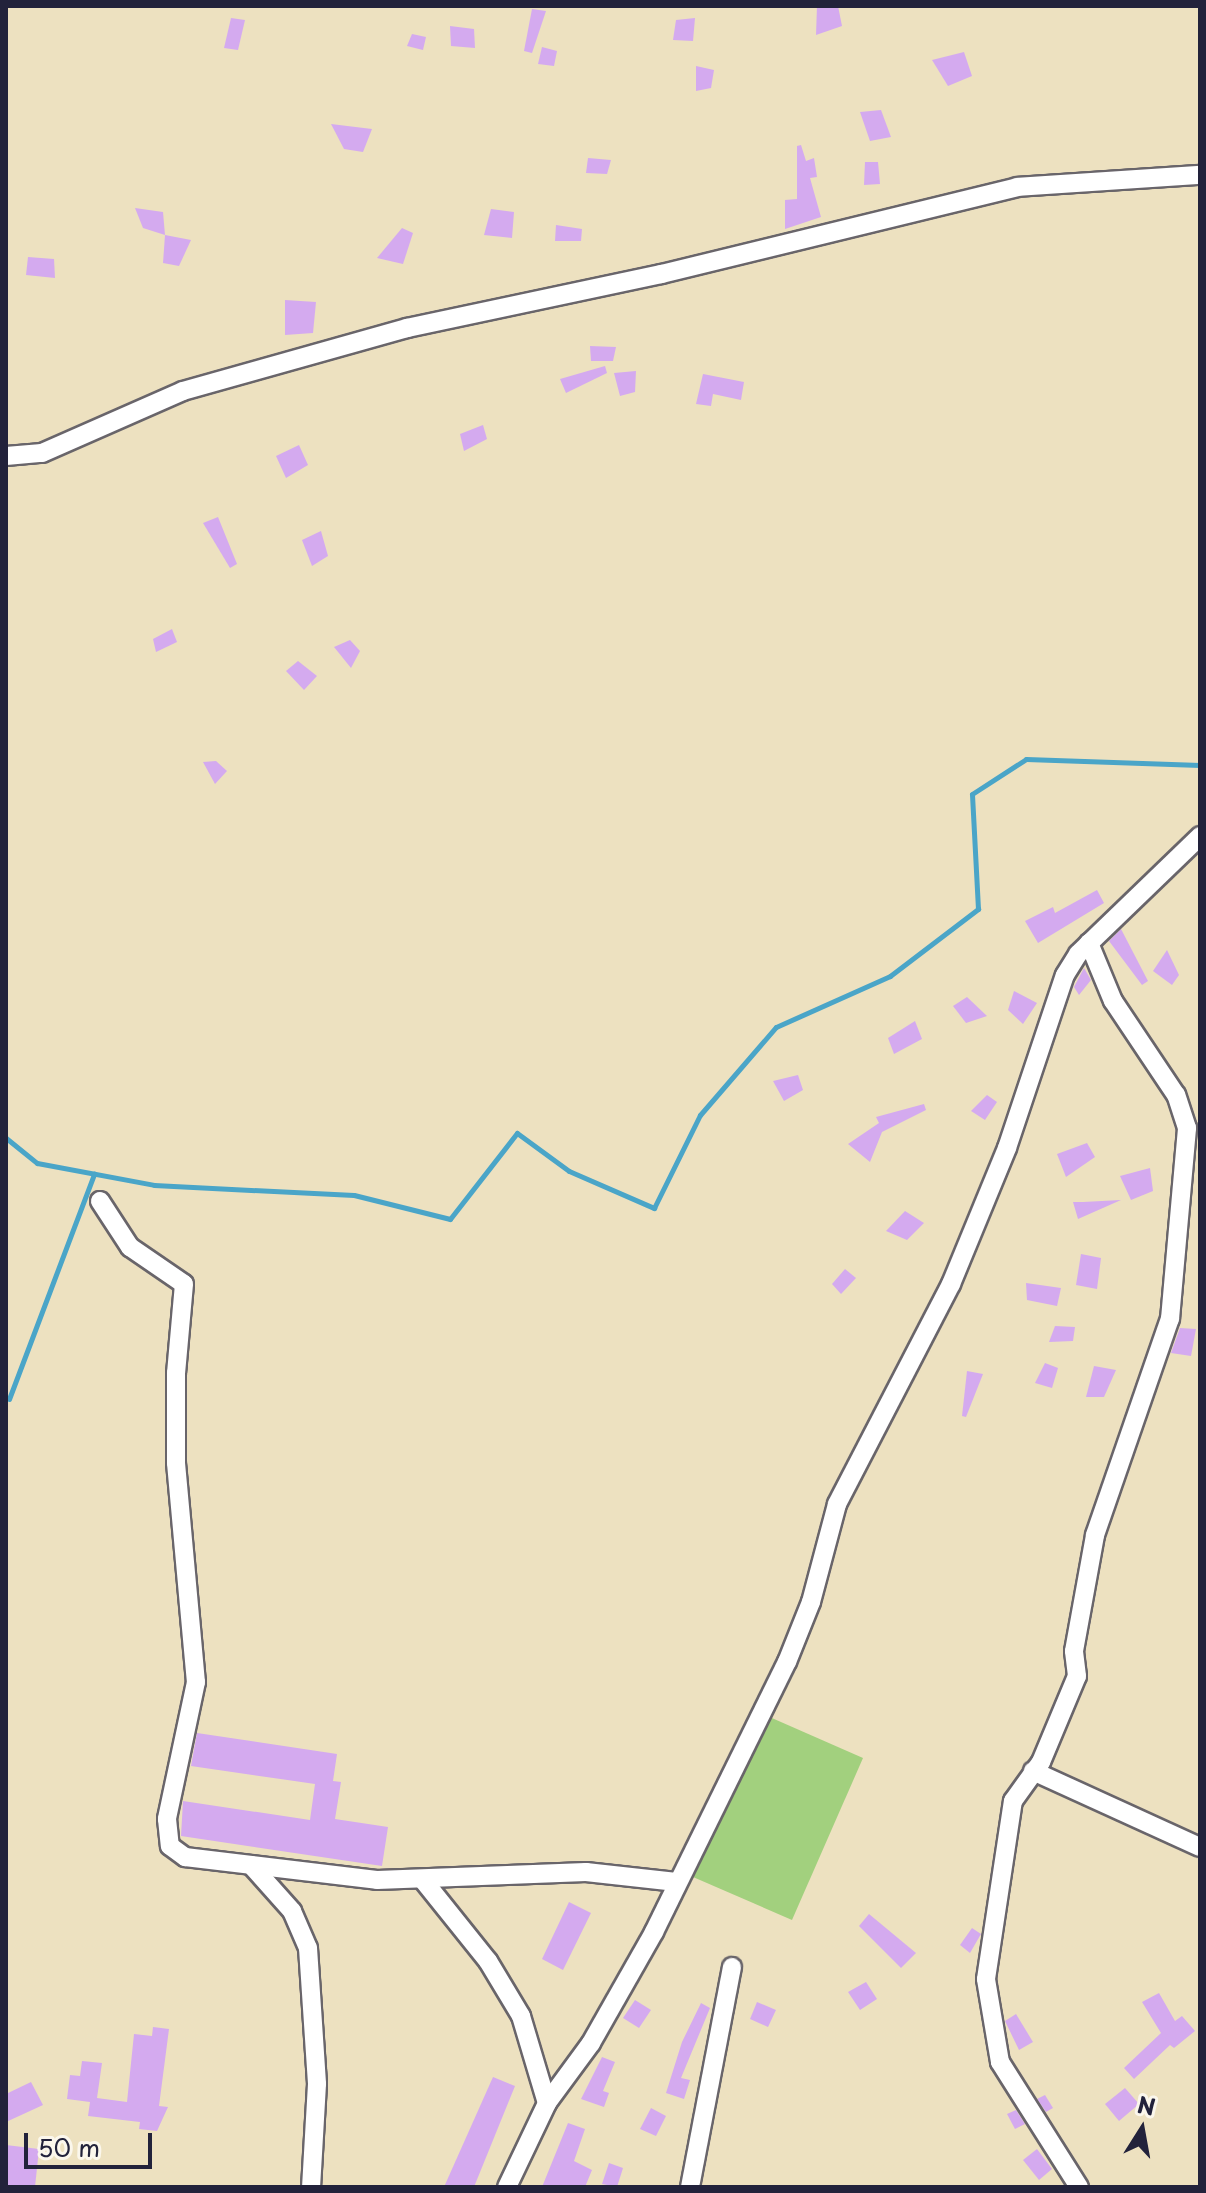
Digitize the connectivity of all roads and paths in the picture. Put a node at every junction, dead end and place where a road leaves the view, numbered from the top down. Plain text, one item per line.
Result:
1 (1200, 175) edge
2 (6, 456) edge
3 (1200, 836) edge
4 (1089, 943) junction
5 (100, 1201) dead end
6 (1033, 1771) junction
7 (1200, 1847) edge
8 (251, 1865) junction
9 (423, 1880) junction
10 (676, 1882) junction
11 (732, 1967) dead end
12 (547, 2103) junction
13 (311, 2187) edge
14 (507, 2187) edge
15 (690, 2187) edge
16 (1079, 2187) edge

1 - 2 street
3 - 4 street
4 - 6 street
4 - 10 street
5 - 8 street
6 - 7 street
6 - 16 street
8 - 9 street
8 - 13 street
9 - 10 street
9 - 12 street
10 - 12 street
11 - 15 street
12 - 14 street

